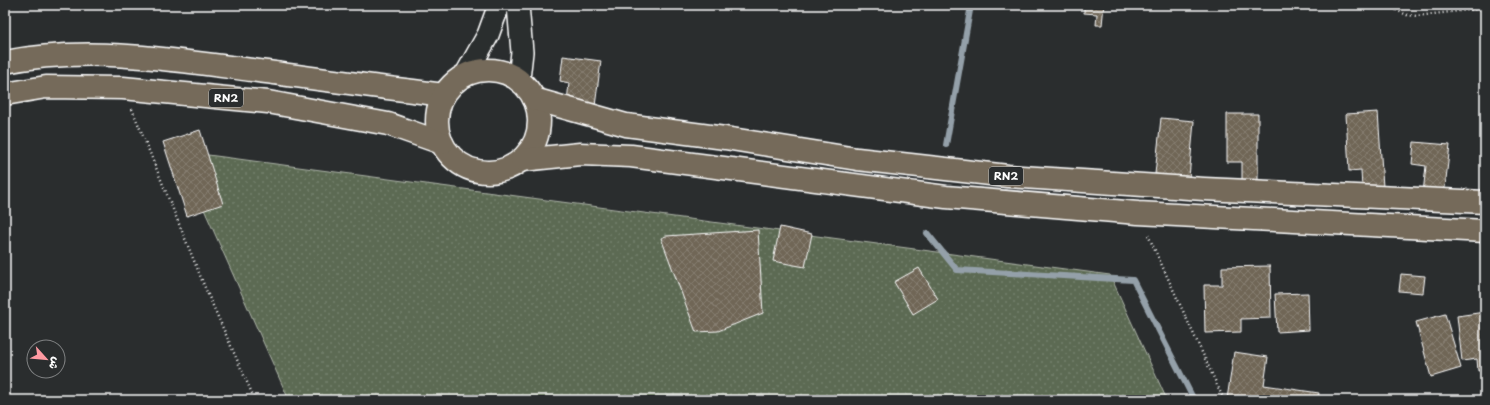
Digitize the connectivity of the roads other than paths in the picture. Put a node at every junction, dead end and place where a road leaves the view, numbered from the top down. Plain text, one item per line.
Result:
1 (499, 5) edge
2 (518, 5) edge
3 (5, 62) edge
4 (466, 74) junction
5 (518, 79) junction
6 (5, 94) edge
7 (444, 95) junction
8 (534, 99) junction
9 (442, 143) junction
10 (522, 160) junction
11 (1485, 202) edge
12 (1485, 232) edge

1 - 4 street
2 - 5 street
3 - 7 highway
4 - 5 highway, RN2
4 - 7 highway, RN2
5 - 8 highway, RN2
6 - 9 highway, RN2
7 - 9 highway, RN2
8 - 10 highway, RN2
8 - 11 highway, RN2
9 - 10 highway, RN2
10 - 12 highway, RN2

